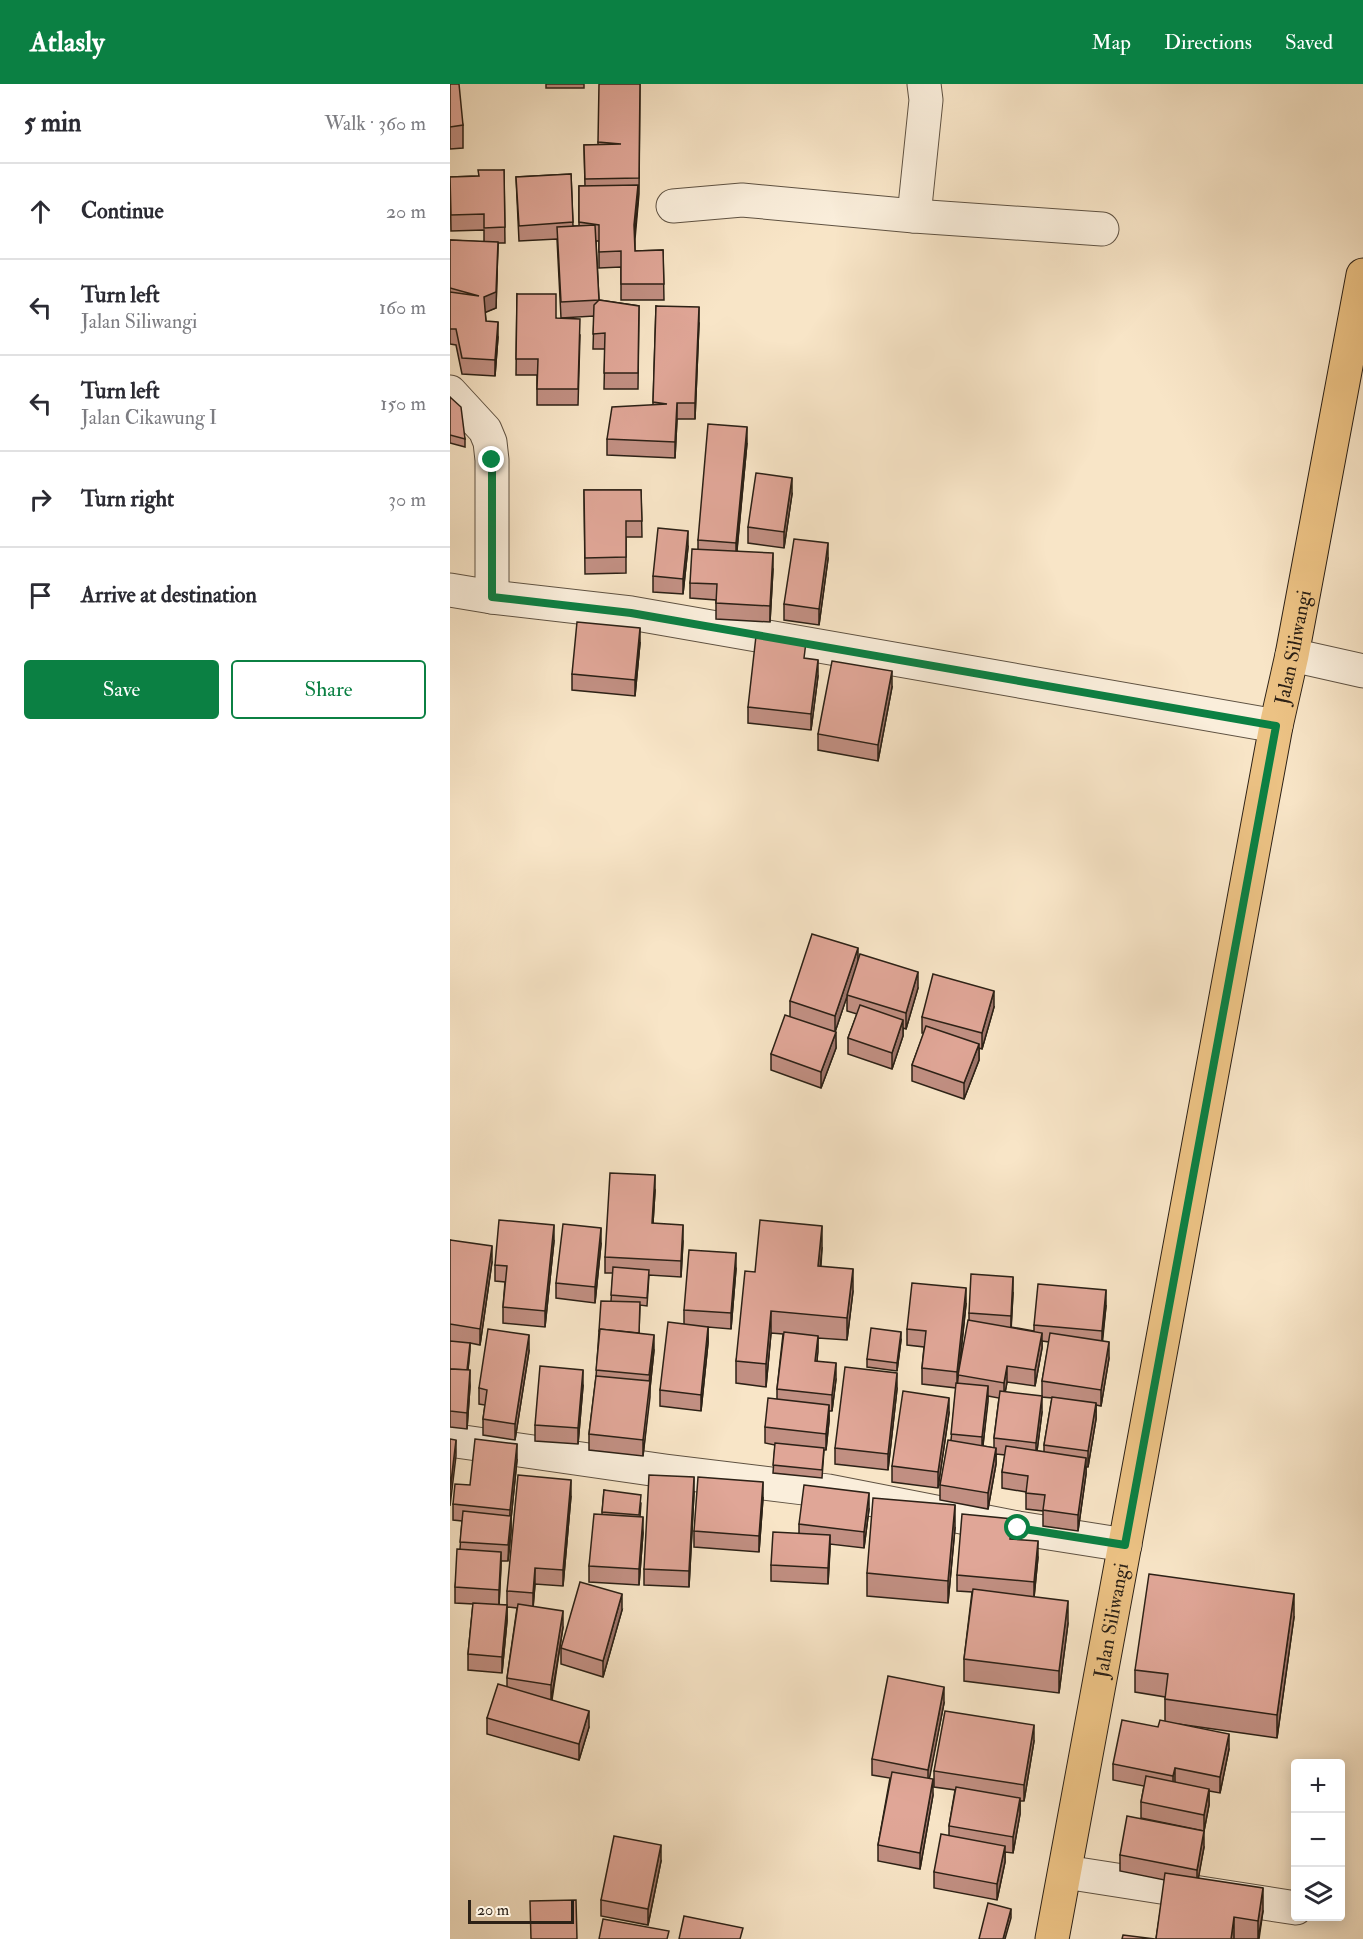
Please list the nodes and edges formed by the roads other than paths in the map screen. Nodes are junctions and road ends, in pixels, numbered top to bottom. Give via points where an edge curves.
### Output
1 (924, 84) edge
2 (673, 206) dead end
3 (914, 216) junction
4 (1102, 229) dead end
5 (1363, 275) edge
6 (450, 392) edge
7 (450, 590) edge
8 (492, 597) junction
9 (1292, 655) junction
10 (1363, 671) edge
11 (1276, 726) junction
12 (450, 1440) edge
13 (1125, 1545) junction
14 (1065, 1872) junction
15 (1291, 1907) edge
16 (1052, 1939) edge

1 - 3 street via 926,100
2 - 3 street via 742,200
3 - 4 street
5 - 9 main road, Jalan Siliwangi
6 - 8 street via 485,430 490,442
7 - 8 street
8 - 11 street via 631,613
9 - 10 street
9 - 11 main road, Jalan Siliwangi
11 - 13 main road, Jalan Siliwangi
12 - 13 street via 828,1491
13 - 14 main road, Jalan Siliwangi
14 - 15 street
14 - 16 main road, Jalan Siliwangi

